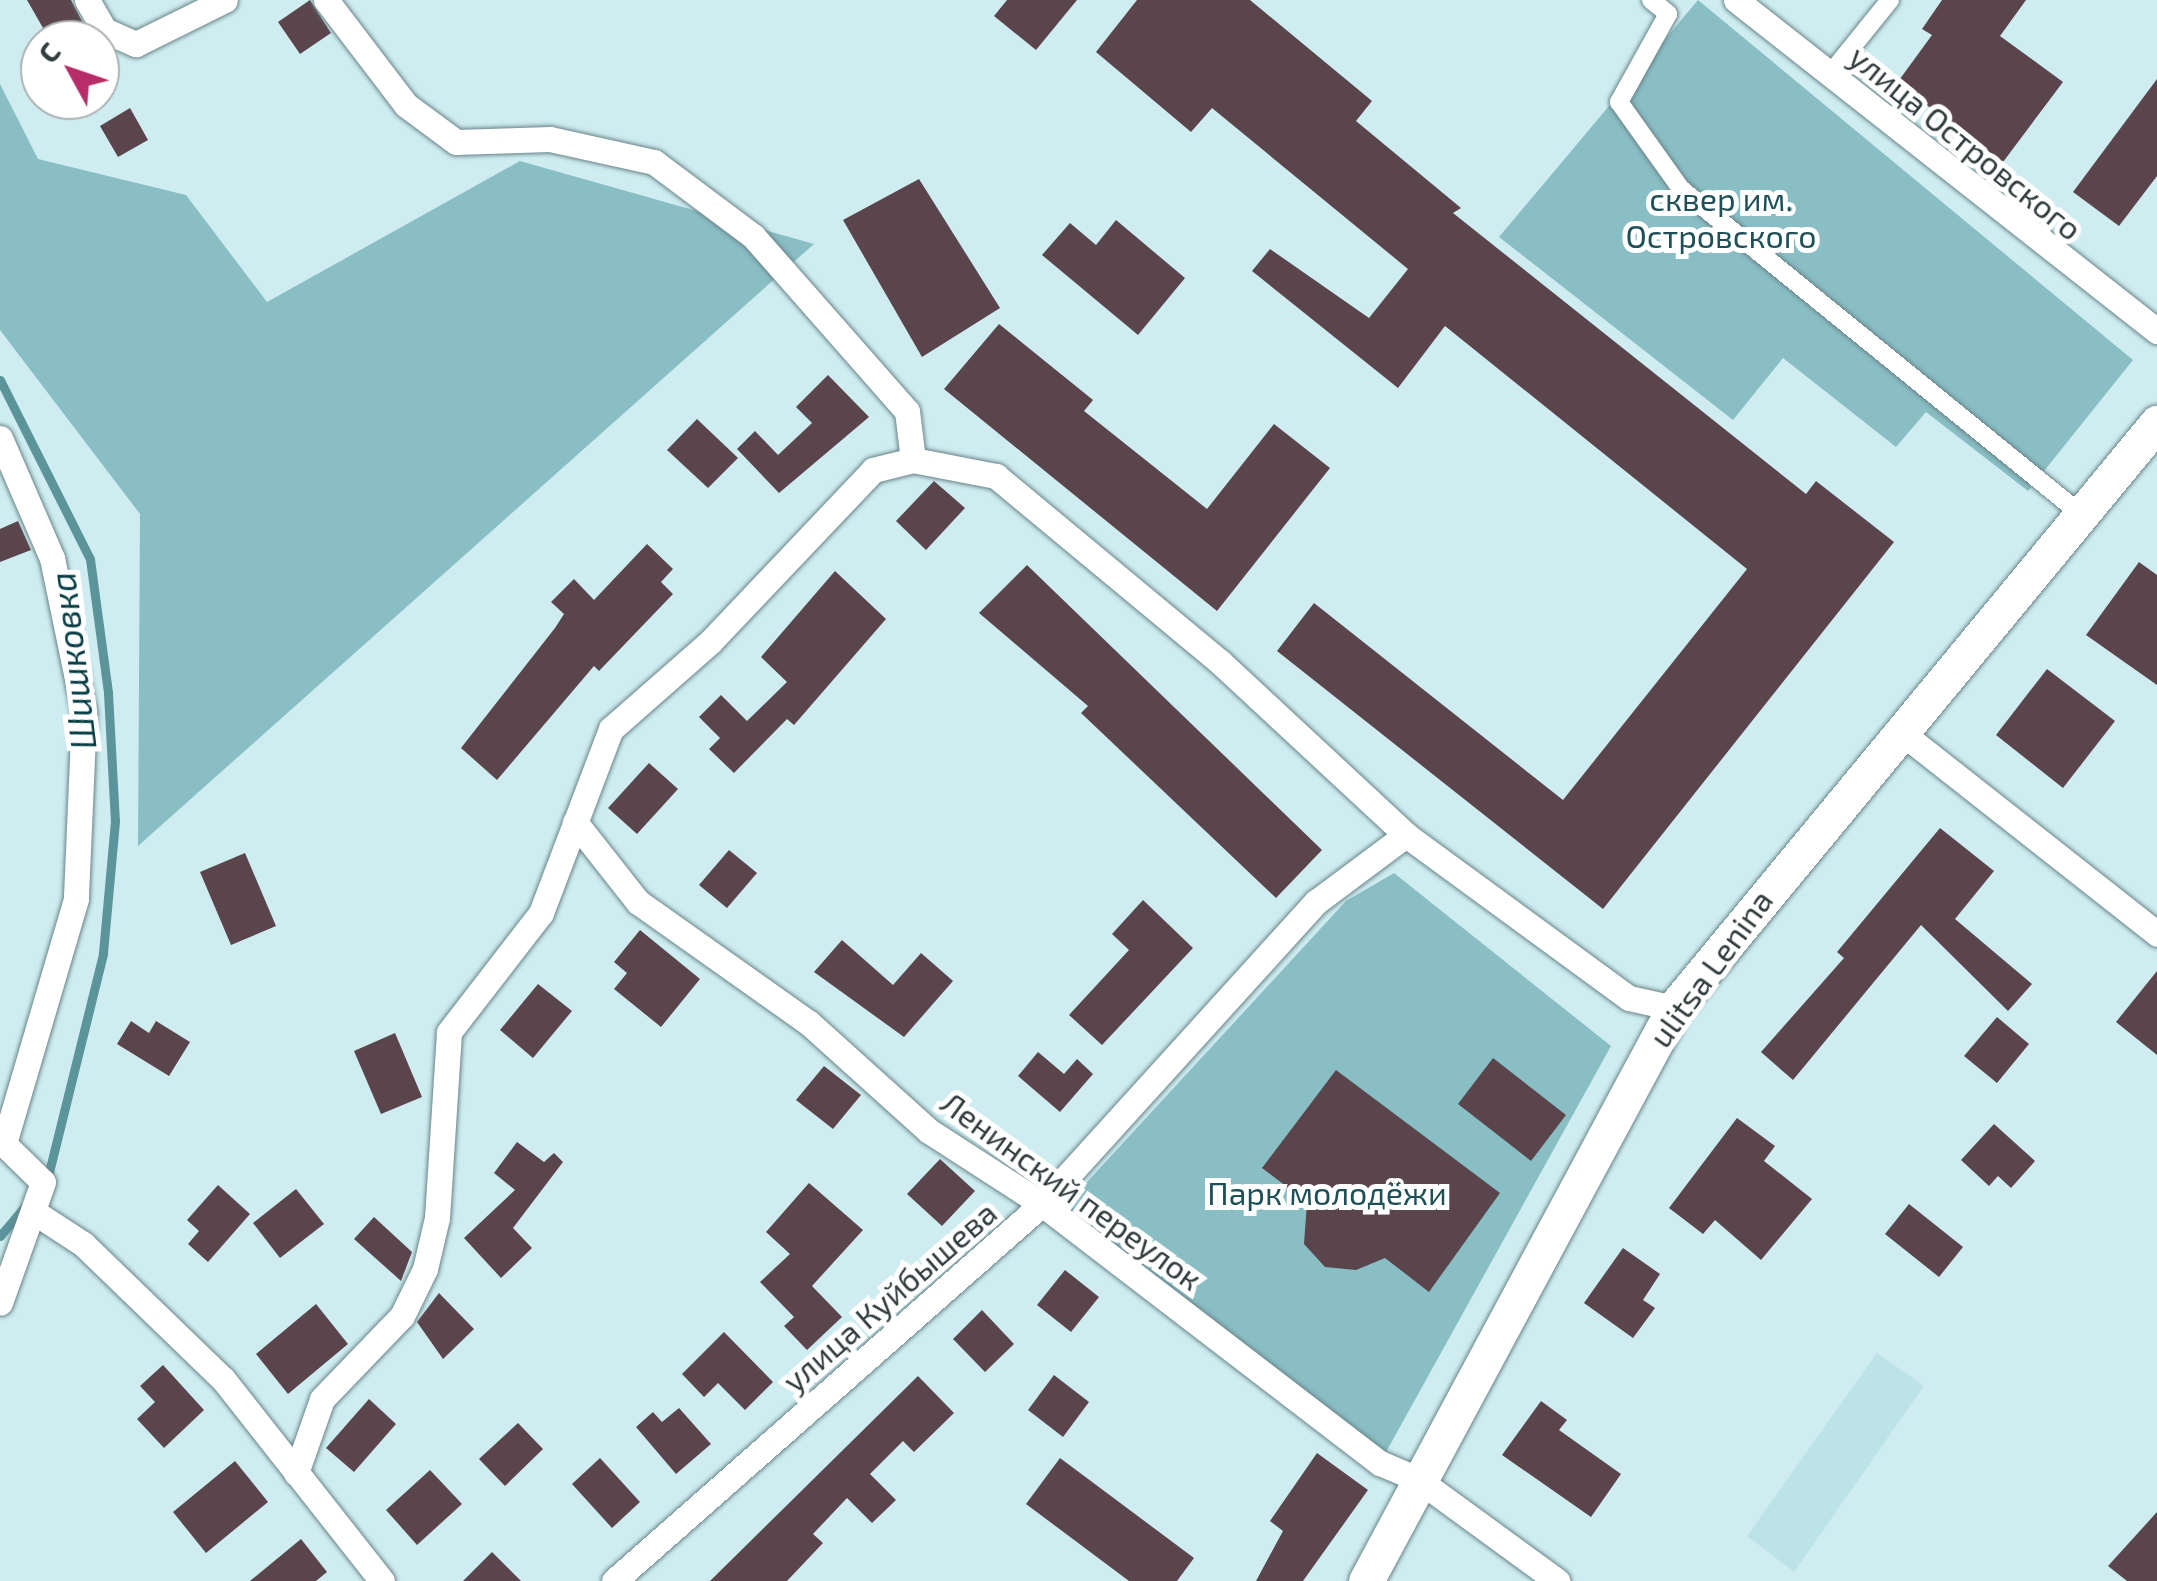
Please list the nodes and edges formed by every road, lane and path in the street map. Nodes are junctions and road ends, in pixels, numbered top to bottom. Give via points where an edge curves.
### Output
1 (86, 0) edge
2 (225, 0) edge
3 (326, 0) edge
4 (1651, 0) edge
5 (1736, 0) edge
6 (1890, 0) edge
7 (1830, 73) junction
8 (2157, 331) edge
9 (2157, 423) edge
10 (0, 438) edge
11 (913, 460) junction
12 (2082, 515) junction
13 (1902, 733) junction
14 (575, 822) junction
15 (1406, 835) junction
16 (2157, 934) edge
17 (1674, 1008) junction
18 (1042, 1204) junction
19 (34, 1211) junction
20 (0, 1303) edge
21 (296, 1474) junction
22 (1416, 1478) junction
23 (382, 1581) edge
24 (614, 1581) edge
25 (1366, 1581) edge
26 (1558, 1581) edge

1 - 2 street via 104,30 136,44
3 - 11 street via 406,105 456,142 550,139 654,162 753,236 907,411
4 - 12 street via 1668,14 1619,102 1680,189
5 - 7 street, улица Островского
6 - 7 street
7 - 8 street, улица Островского
9 - 12 main road, ulitsa Lenina
10 - 19 street via 52,558 84,713 76,900 4,1144 43,1182
11 - 14 street via 873,470 710,642 612,729
11 - 15 street via 996,476 1220,662
12 - 13 main road, ulitsa Lenina
13 - 16 street
13 - 17 main road, ulitsa Lenina
14 - 18 street, Ленинский переулок via 638,902 809,1023 930,1131
14 - 21 street via 541,913 450,1032 438,1218 426,1270 402,1316 322,1398
15 - 17 street via 1629,998
15 - 18 street, улица Куйбышева via 1316,902
17 - 22 main road, ulitsa Lenina
18 - 22 street, Ленинский переулок via 1380,1463
18 - 24 street, улица Куйбышева
19 - 20 street
19 - 21 street via 83,1244 223,1379
21 - 23 street
22 - 25 main road, ulitsa Lenina
22 - 26 street, Ленинский переулок

